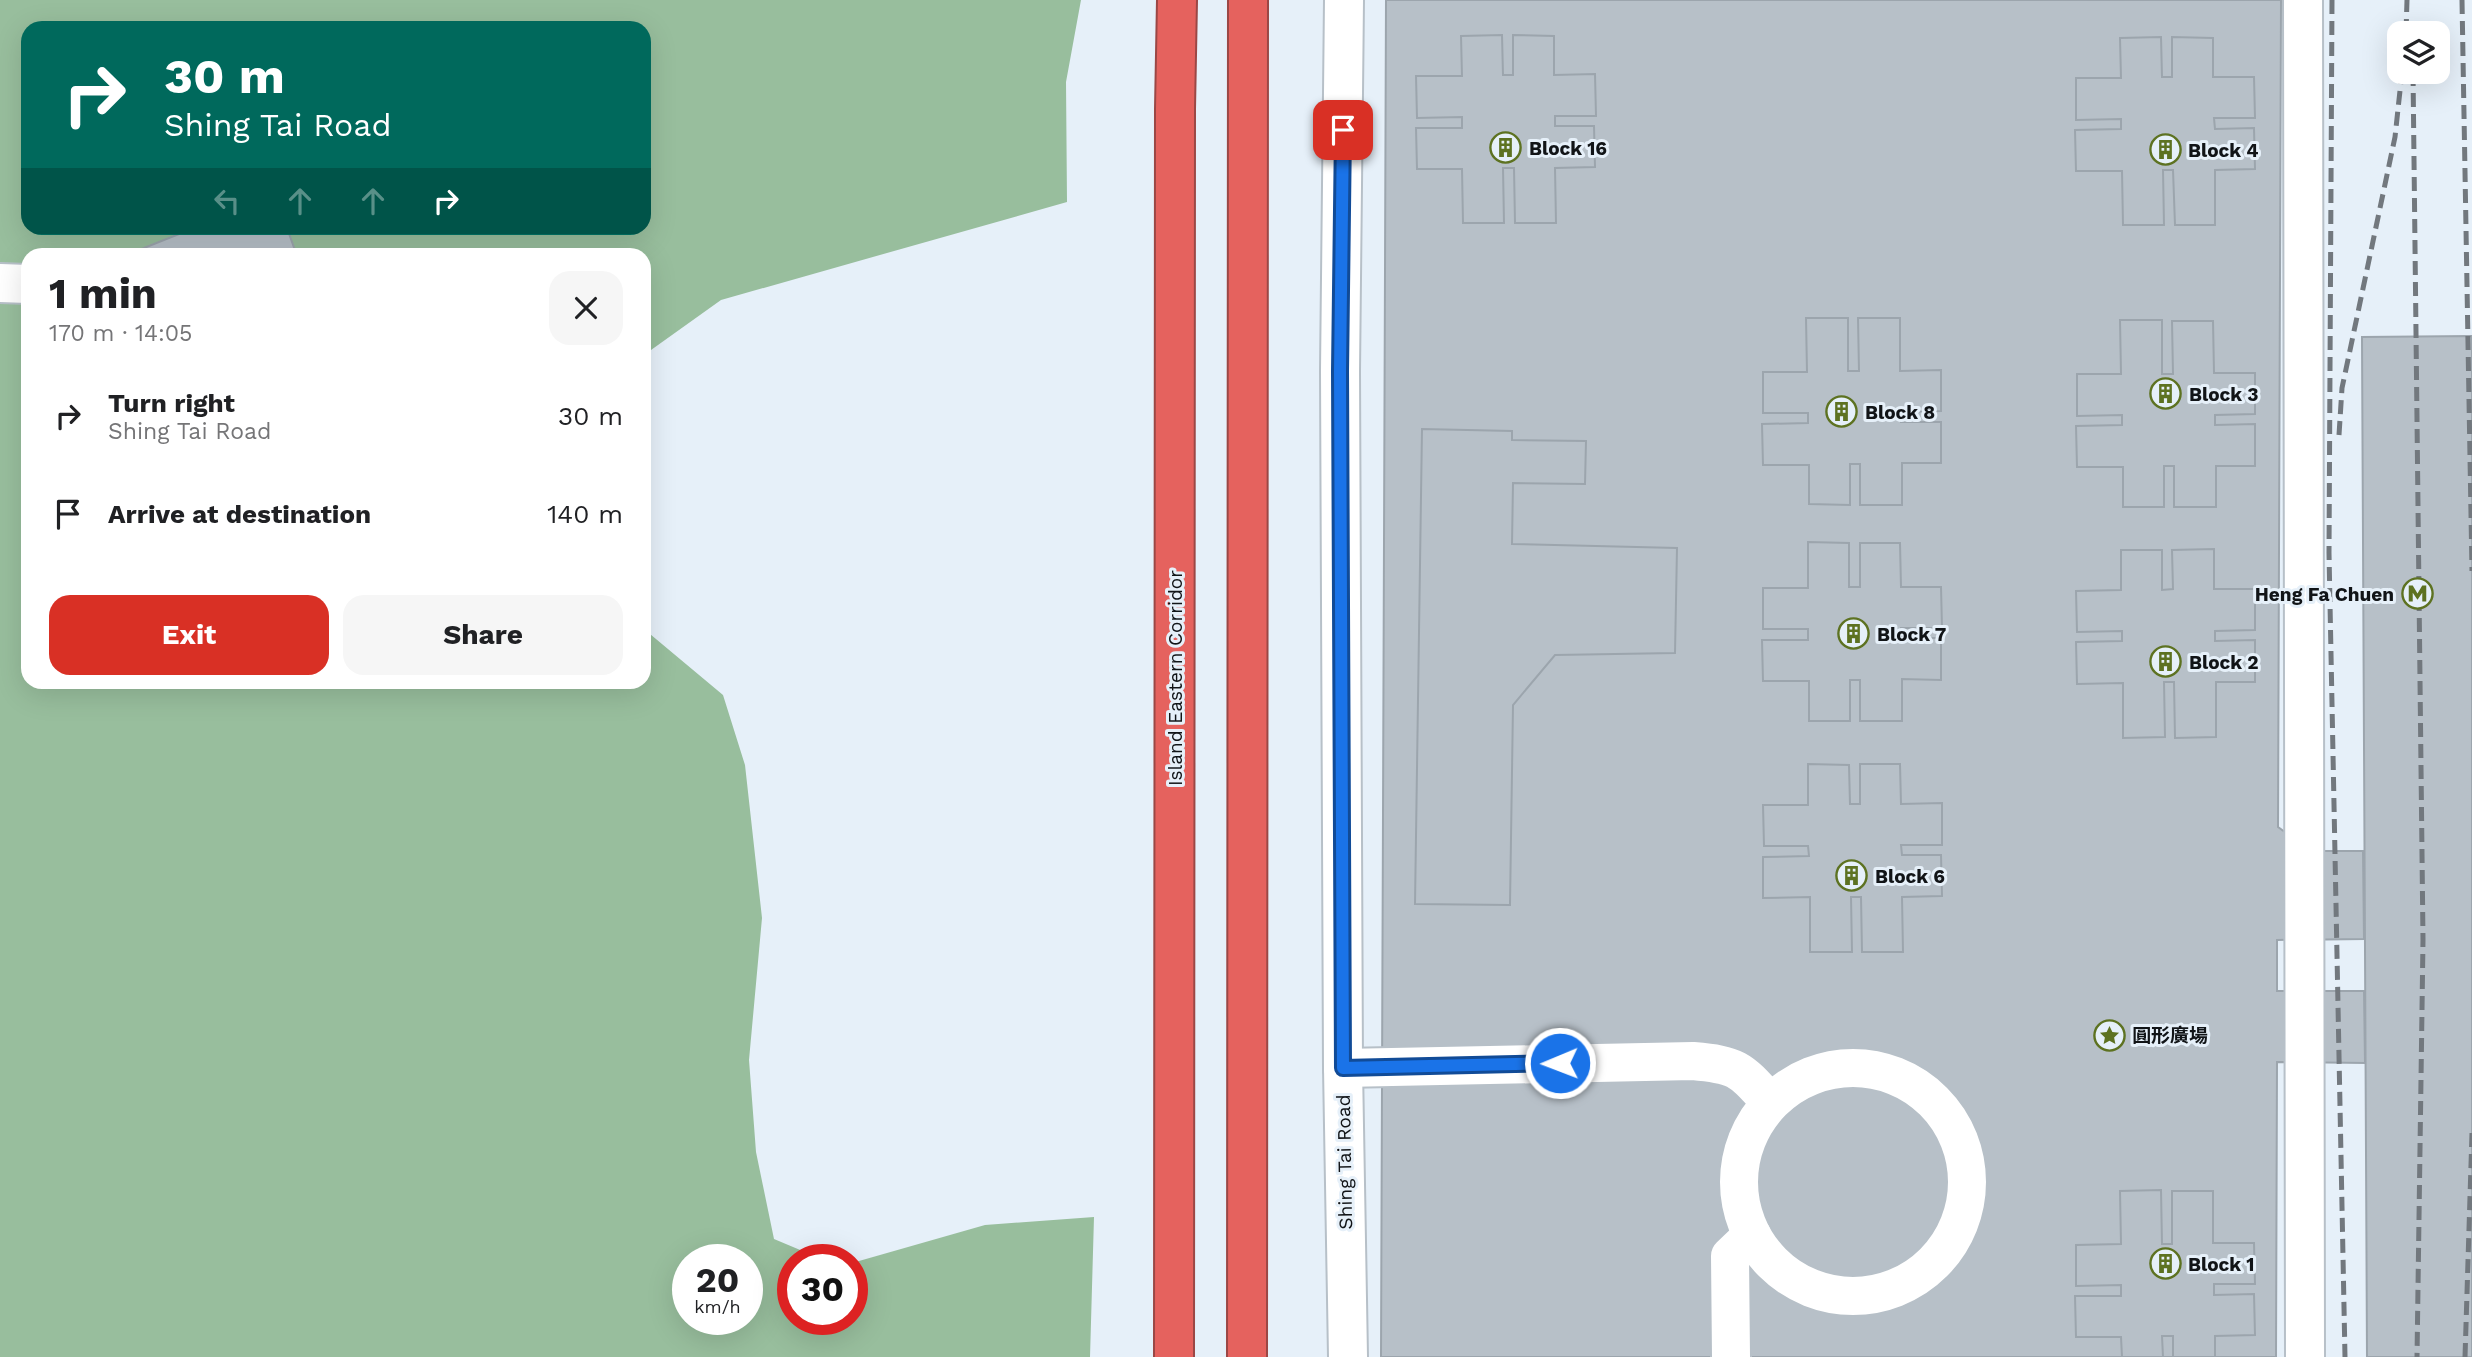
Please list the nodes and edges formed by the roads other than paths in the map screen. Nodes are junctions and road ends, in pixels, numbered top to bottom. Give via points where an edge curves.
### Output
1 (1177, 0) edge
2 (1248, 0) edge
3 (1344, 0) edge
4 (2303, 0) edge
5 (0, 283) edge
6 (21, 284) edge
7 (1343, 1068) junction
8 (1770, 1102) junction
9 (1752, 1235) junction
10 (1174, 1357) edge
11 (1247, 1357) edge
12 (1348, 1357) edge
13 (1731, 1357) edge
14 (2305, 1357) edge

1 - 10 highway, Island Eastern Corridor
2 - 11 highway
3 - 7 street, Shing Tai Road via 1340,371
4 - 14 street
5 - 6 street
7 - 8 street via 1721,1063 1743,1072
7 - 12 street, Shing Tai Road
8 - 9 street via 1752,1126 1741,1154 1738,1184
8 - 9 street via 1799,1080 1832,1069 1868,1068 1903,1079 1933,1100 1954,1128 1966,1162 1966,1198 1956,1232 1936,1262 1907,1283 1873,1295 1837,1295 1803,1284 1773,1264
9 - 13 street via 1730,1256

